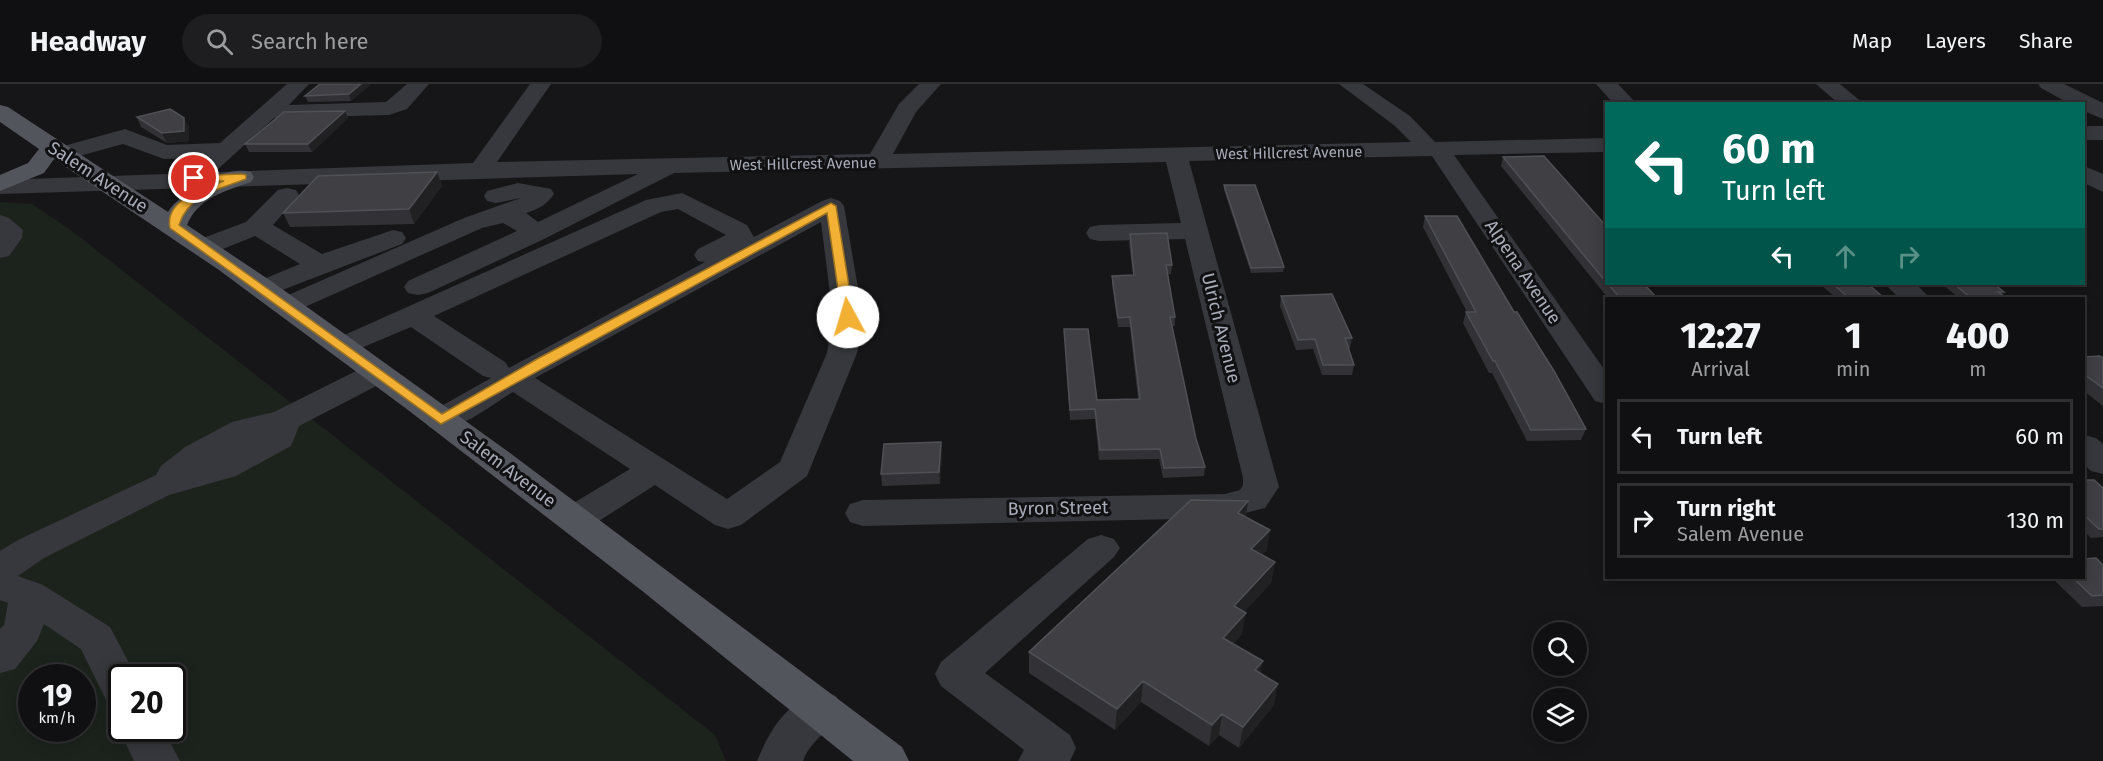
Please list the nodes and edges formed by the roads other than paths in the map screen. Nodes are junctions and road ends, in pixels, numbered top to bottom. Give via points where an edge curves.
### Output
1 (299, 84) edge
2 (419, 84) edge
3 (541, 84) edge
4 (931, 84) edge
5 (1349, 84) edge
6 (1606, 84) edge
7 (1826, 84) edge
8 (2048, 84) edge
9 (1625, 102) edge
10 (1851, 102) edge
11 (2083, 102) edge
12 (2085, 103) edge
13 (0, 112) edge
14 (268, 112) junction
15 (2103, 112) edge
16 (2085, 133) edge
17 (2103, 133) edge
18 (1605, 145) edge
19 (226, 150) junction
20 (1434, 150) junction
21 (56, 151) junction
22 (1176, 155) junction
23 (877, 162) junction
24 (747, 165) junction
25 (673, 166) junction
26 (480, 170) junction
27 (2085, 173) edge
28 (242, 177) junction
29 (194, 178) junction
30 (111, 184) junction
31 (2103, 184) edge
32 (0, 185) edge
33 (542, 194) junction
34 (616, 194) junction
35 (287, 195) dead end
36 (682, 201) junction
37 (498, 215) junction
38 (0, 224) edge
39 (174, 226) junction
40 (255, 228) junction
41 (1196, 231) junction
42 (1099, 233) dead end
43 (531, 235) junction
44 (204, 247) junction
45 (0, 250) edge
46 (321, 265) junction
47 (1900, 285) edge
48 (1915, 297) edge
49 (275, 298) junction
50 (413, 315) junction
51 (332, 339) junction
52 (377, 373) junction
53 (503, 374) junction
54 (1605, 393) edge
55 (432, 413) junction
56 (2085, 447) edge
57 (2103, 463) edge
58 (655, 469) junction
59 (1252, 499) joint
60 (862, 513) dead end
61 (575, 519) junction
62 (1101, 548) dead end
63 (0, 568) edge
64 (14, 589) edge
65 (0, 657) edge
66 (109, 664) edge
67 (820, 709) junction
68 (148, 742) edge
69 (1055, 757) edge
70 (157, 761) edge
71 (780, 761) edge
72 (886, 761) edge

1 - 14 street
2 - 14 street via 407,98 389,108
3 - 26 street
4 - 23 street via 907,109
5 - 20 street, Alpena Avenue via 1401,118
6 - 9 street
7 - 10 street
8 - 11 street
12 - 15 street
13 - 21 main road, Salem Avenue
14 - 19 street
16 - 17 street
18 - 20 street, West Hillcrest Avenue
19 - 21 street via 164,152 125,135
19 - 29 street
20 - 22 street, West Hillcrest Avenue
20 - 54 street, Alpena Avenue
21 - 30 main road, Salem Avenue
21 - 32 main road via 30,172
22 - 23 street, West Hillcrest Avenue
22 - 41 street, Ulrich Avenue
23 - 24 street, West Hillcrest Avenue
24 - 25 street, West Hillcrest Avenue
24 - 36 street
25 - 26 street, West Hillcrest Avenue
25 - 34 street
26 - 28 street, West Hillcrest Avenue
27 - 31 street
28 - 29 street, West Hillcrest Avenue
28 - 39 main road via 197,194 185,203
29 - 30 street, West Hillcrest Avenue
30 - 32 street, West Hillcrest Avenue
30 - 39 main road, Salem Avenue
33 - 34 street
33 - 37 street
33 - 46 street via 518,190 500,195
34 - 43 street
35 - 40 street
36 - 50 street via 655,205
36 - 53 street via 738,231 741,238
37 - 43 street via 519,218 530,228
37 - 49 street
38 - 45 street via 10,230
39 - 44 main road, Salem Avenue
40 - 44 street
40 - 46 street
41 - 42 street
41 - 59 street, Ulrich Avenue via 1260,478 1261,487
43 - 51 street
44 - 49 main road, Salem Avenue
46 - 49 street
47 - 48 street
49 - 51 main road, Salem Avenue
50 - 51 street
50 - 53 street
51 - 52 main road, Salem Avenue
52 - 55 main road, Salem Avenue
52 - 63 street via 284,420 279,438 224,468 157,487
53 - 55 street
53 - 58 street
53 - 58 street via 831,206 848,317 842,353 795,468 728,516
55 - 61 main road, Salem Avenue
56 - 57 street
58 - 61 street
59 - 60 street, Byron Street via 1225,506
61 - 67 main road, Salem Avenue
62 - 69 street via 956,674
64 - 65 street via 23,630
64 - 66 street via 96,639
67 - 71 street via 790,736
67 - 72 main road, Salem Avenue
68 - 70 street

